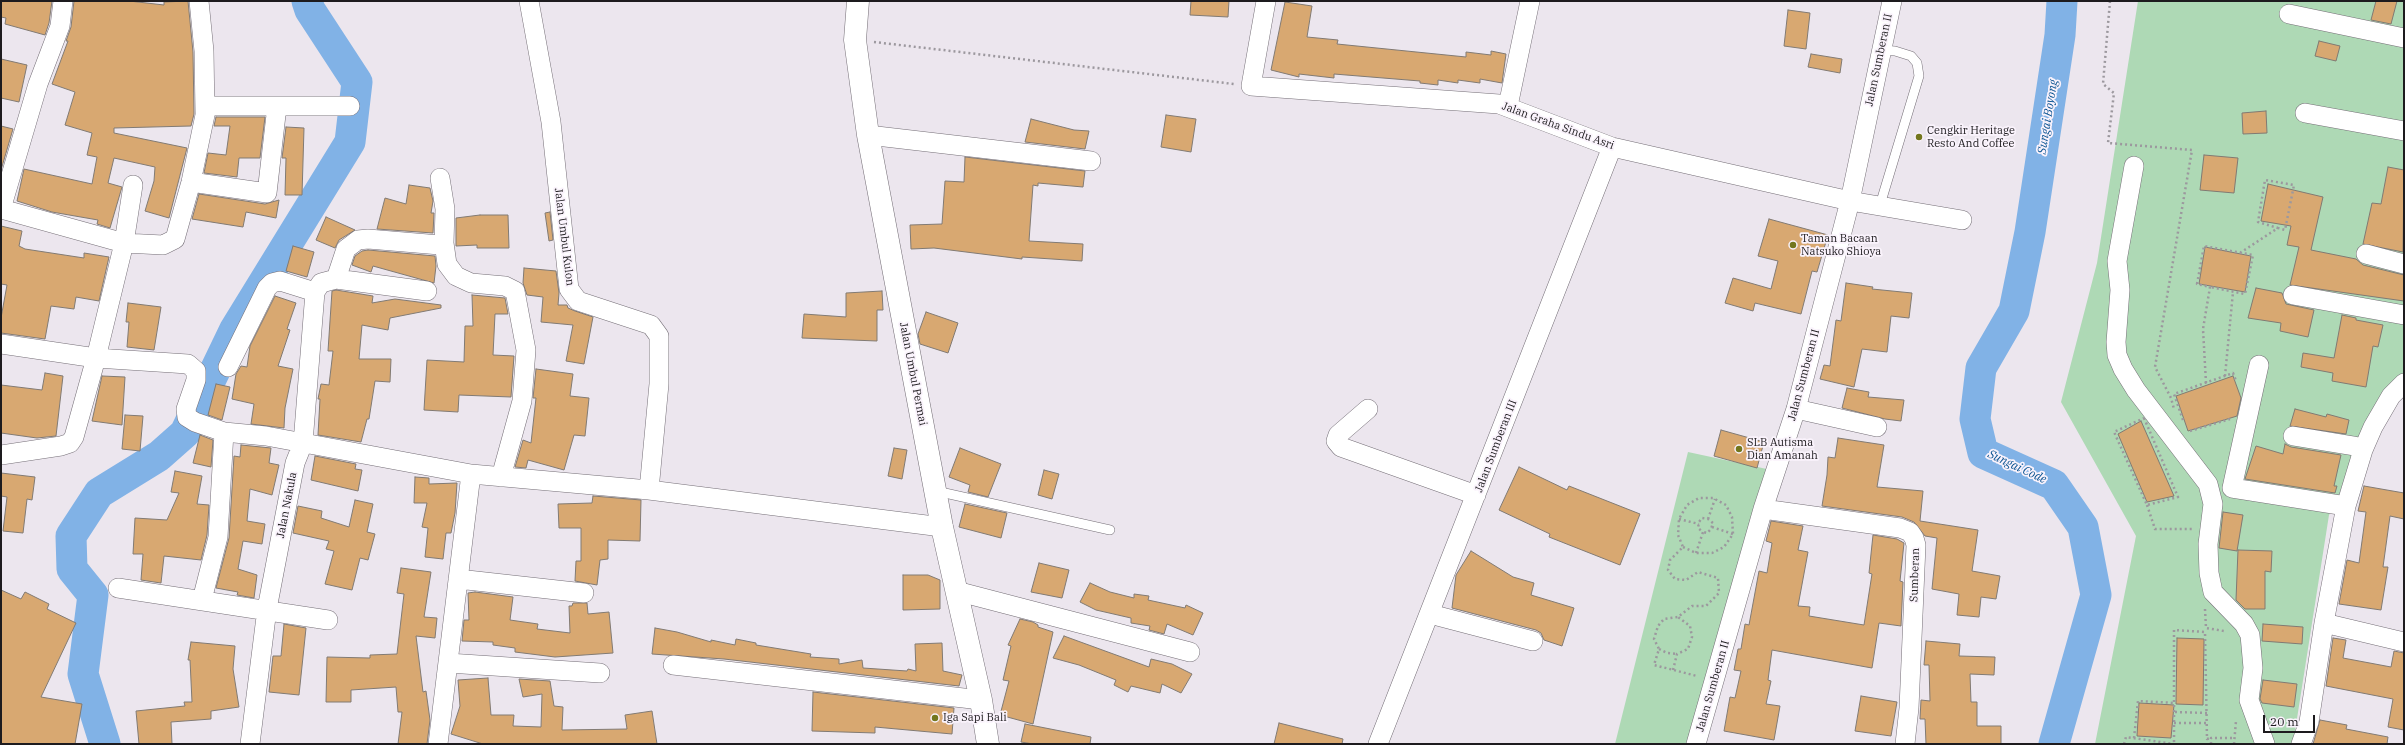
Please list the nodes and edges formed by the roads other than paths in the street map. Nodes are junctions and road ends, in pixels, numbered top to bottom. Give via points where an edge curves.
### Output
1 (63, 1) edge
2 (199, 1) edge
3 (529, 1) edge
4 (858, 1) edge
5 (1266, 1) edge
6 (1530, 1) edge
7 (1892, 1) edge
8 (2289, 14) dead end
9 (2404, 38) edge
10 (1881, 50) junction
11 (205, 106) junction
12 (277, 106) junction
13 (350, 106) dead end
14 (1508, 106) junction
15 (2304, 113) dead end
16 (2404, 131) edge
17 (868, 135) junction
18 (1612, 147) junction
19 (1091, 161) dead end
20 (2134, 166) dead end
21 (440, 178) dead end
22 (191, 182) junction
23 (133, 185) dead end
24 (1850, 201) junction
25 (1880, 205) junction
26 (1, 209) edge
27 (1962, 220) dead end
28 (444, 243) junction
29 (124, 244) junction
30 (2366, 254) dead end
31 (2404, 264) edge
32 (336, 279) junction
33 (427, 291) dead end
34 (315, 292) junction
35 (2293, 295) dead end
36 (2404, 315) edge
37 (1, 344) edge
38 (96, 358) junction
39 (2259, 365) dead end
40 (228, 367) dead end
41 (2404, 383) edge
42 (1368, 409) dead end
43 (1796, 409) junction
44 (1877, 427) dead end
45 (224, 432) junction
46 (2293, 436) dead end
47 (303, 443) junction
48 (2363, 450) junction
49 (1, 455) edge
50 (471, 474) junction
51 (501, 477) junction
52 (649, 490) junction
53 (935, 490) junction
54 (1476, 495) junction
55 (2346, 506) junction
56 (1763, 509) junction
57 (942, 527) junction
58 (1110, 530) dead end
59 (458, 579) junction
60 (118, 588) dead end
61 (956, 591) junction
62 (584, 593) dead end
63 (202, 600) junction
64 (267, 610) junction
65 (1430, 614) junction
66 (328, 620) dead end
67 (2324, 623) junction
68 (1533, 641) dead end
69 (2404, 642) edge
70 (1190, 652) dead end
71 (448, 663) junction
72 (672, 665) dead end
73 (600, 673) dead end
74 (981, 700) junction
75 (250, 744) edge
76 (438, 744) edge
77 (988, 744) edge
78 (1378, 744) edge
79 (1696, 744) edge
80 (1905, 744) edge
81 (2265, 744) edge
82 (2301, 744) edge

1 - 26 street via 60,26 38,84
2 - 11 street via 204,51
3 - 52 street, Jalan Umbul Kulon via 551,122 570,289 578,301 651,325 659,336 659,384
4 - 17 main road, Jalan Umbul Permai via 855,40
5 - 14 street, Jalan Graha Sindu Asri via 1251,86 1489,102
6 - 14 street
7 - 10 street, Jalan Sumberan II
8 - 9 street
10 - 24 street, Jalan Sumberan II
10 - 25 lane via 1911,56 1917,63 1919,76
11 - 12 street
11 - 22 street
12 - 13 street
12 - 22 street via 267,193
14 - 18 street, Jalan Graha Sindu Asri
15 - 16 street
17 - 19 street
17 - 53 main road, Jalan Umbul Permai
18 - 24 street, Jalan Graha Sindu Asri
18 - 54 street, Jalan Sumberan III
20 - 81 street via 2117,262 2120,290 2117,355 2136,390 2208,484 2213,504 2208,544 2209,573 2213,592 2244,624 2250,635 2253,668 2249,700
21 - 28 street via 445,209
22 - 29 street via 175,239 163,245
23 - 29 street
24 - 25 street, Jalan Graha Sindu Asri
24 - 43 street, Jalan Sumberan II
25 - 27 street, Jalan Graha Sindu Asri
26 - 29 street
28 - 32 street via 440,246 358,240 346,249
28 - 51 street via 447,264 456,276 471,283 505,286 515,291 526,350 522,401
29 - 38 street
30 - 31 street
32 - 33 street
32 - 34 street via 321,283
34 - 40 street via 280,281 272,283 267,288
34 - 47 street, Jalan Nakula
35 - 36 street
37 - 38 street
38 - 45 street via 188,364 196,372 196,380 186,409 191,419
38 - 49 street via 76,434 70,443
39 - 55 street via 2232,488
41 - 48 street via 2391,396
42 - 54 street via 1338,435 1336,441 1341,447
43 - 44 street
43 - 56 street, Jalan Sumberan II
45 - 47 street
45 - 63 street via 218,537
46 - 48 street via 2354,446
47 - 50 street
47 - 64 street, Jalan Nakula via 295,463
48 - 55 street
50 - 51 street
50 - 59 street
51 - 52 street
52 - 57 street
53 - 57 main road, Jalan Umbul Permai
53 - 58 lane
54 - 65 street, Jalan Sumberan III
55 - 67 street
56 - 79 street, Jalan Sumberan II
56 - 80 street, Sumberan via 1900,528 1910,532 1914,538 1916,545 1910,693
57 - 61 main road, Jalan Umbul Permai
59 - 62 street
59 - 71 street
60 - 63 street
61 - 70 street
61 - 74 main road, Jalan Umbul Permai
63 - 64 street
64 - 66 street
64 - 75 street, Jalan Nakula
65 - 68 street
65 - 78 street, Jalan Sumberan III
67 - 69 street
67 - 82 street via 2309,722
71 - 73 street
71 - 76 street
72 - 74 street
74 - 77 main road, Jalan Umbul Permai

